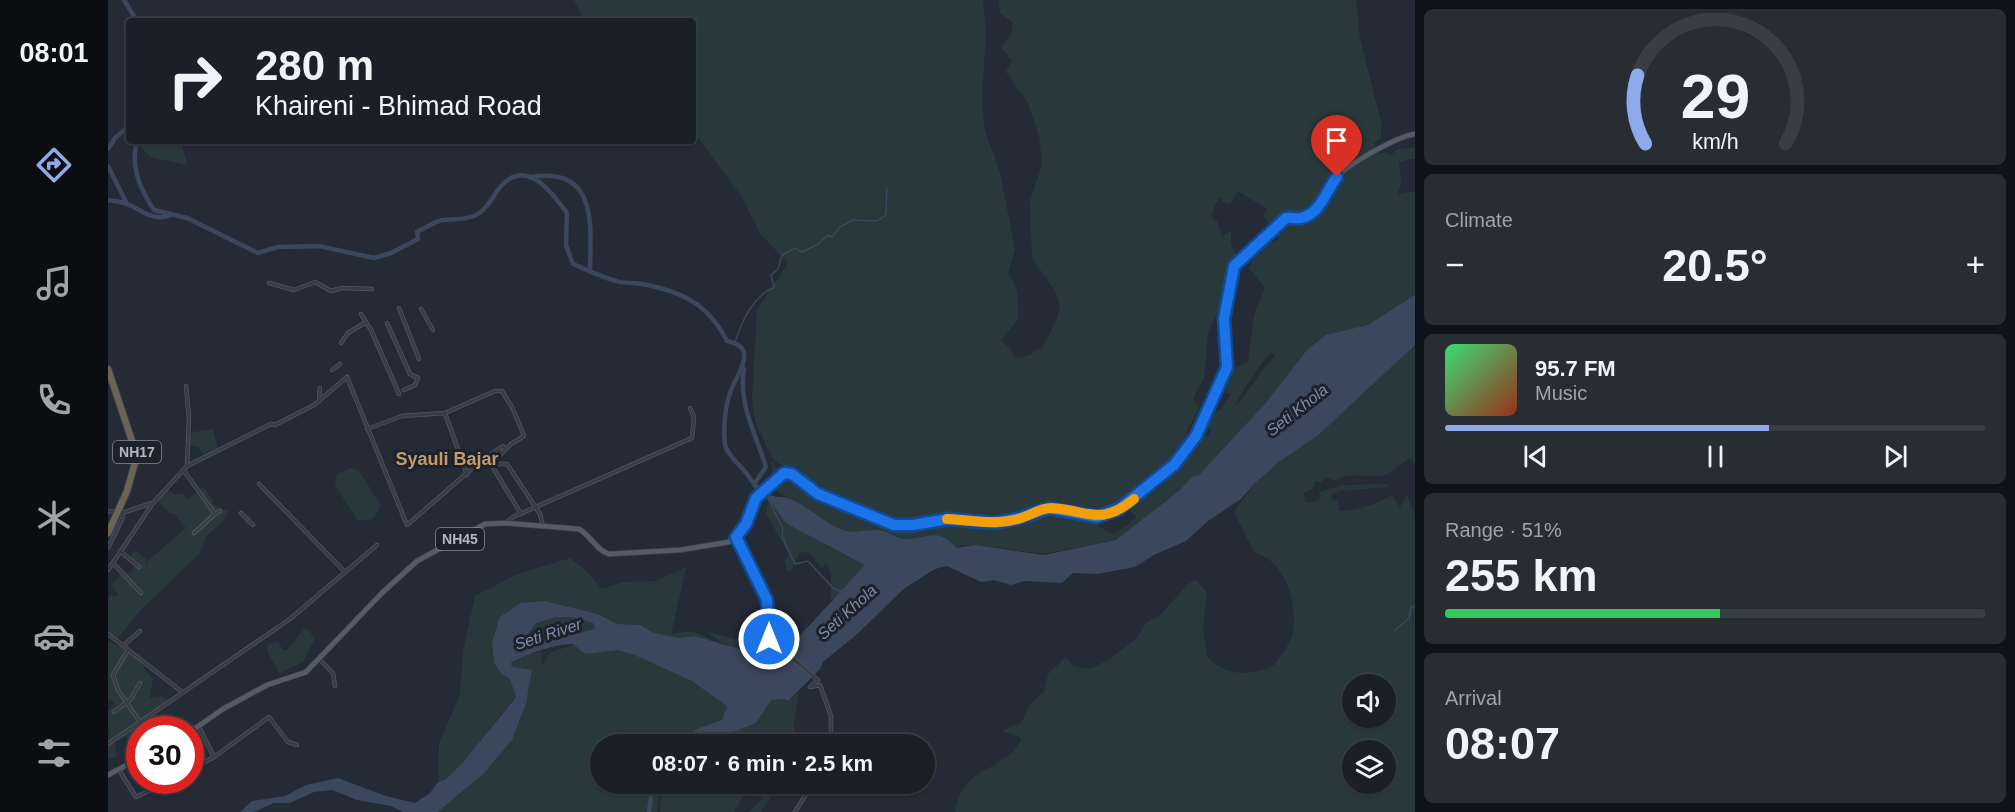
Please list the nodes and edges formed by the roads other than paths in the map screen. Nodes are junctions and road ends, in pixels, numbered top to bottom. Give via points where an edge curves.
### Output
1 (1415, 134) edge
2 (269, 283) dead end
3 (372, 289) dead end
4 (399, 308) dead end
5 (422, 309) dead end
6 (361, 314) dead end
7 (366, 322) junction
8 (387, 323) dead end
9 (433, 330) dead end
10 (341, 343) dead end
11 (419, 359) dead end
12 (340, 364) dead end
13 (108, 369) edge
14 (332, 370) dead end
15 (186, 386) dead end
16 (320, 388) dead end
17 (404, 390) dead end
18 (399, 394) dead end
19 (319, 400) junction
20 (690, 408) dead end
21 (445, 412) junction
22 (368, 429) junction
23 (505, 450) junction
24 (491, 464) junction
25 (187, 466) junction
26 (183, 471) junction
27 (467, 475) junction
28 (260, 484) dead end
29 (153, 502) junction
30 (536, 508) junction
31 (108, 511) edge
32 (220, 511) dead end
33 (121, 512) junction
34 (241, 513) dead end
35 (215, 514) junction
36 (521, 514) junction
37 (506, 523) junction
38 (253, 525) dead end
39 (543, 526) junction
40 (108, 533) edge
41 (194, 533) dead end
42 (736, 537) junction
43 (377, 545) dead end
44 (108, 548) edge
45 (120, 552) junction
46 (113, 563) junction
47 (139, 567) dead end
48 (108, 570) edge
49 (345, 572) junction
50 (141, 593) dead end
51 (141, 631) dead end
52 (108, 634) edge
53 (123, 646) junction
54 (128, 650) junction
55 (319, 659) junction
56 (140, 683) dead end
57 (335, 686) dead end
58 (182, 693) junction
59 (127, 703) junction
60 (114, 712) dead end
61 (136, 716) edge
62 (149, 716) edge
63 (204, 723) edge
64 (126, 732) edge
65 (831, 734) edge
66 (204, 737) edge
67 (108, 744) edge
68 (297, 745) dead end
69 (214, 757) junction
70 (204, 762) edge
71 (126, 764) edge
72 (118, 768) junction
73 (108, 775) edge
74 (126, 781) edge
75 (806, 794) edge
76 (795, 812) edge

1 - 42 main road via 1399,138 1347,168 1311,212 1300,218 1286,218 1236,264 1224,319 1227,367 1196,436 1174,465 1119,509 1097,517 1049,508 995,523 948,519 894,525 818,494 792,474 783,474 756,498
2 - 3 street via 294,290 315,282 331,291
4 - 11 street
5 - 9 street
6 - 7 street
7 - 10 street via 348,333
7 - 18 street
8 - 17 street via 410,374 418,378 415,385
12 - 14 street
13 - 33 highway, NH17 via 137,453
15 - 25 street
16 - 19 street
19 - 22 street via 346,377
19 - 25 street via 302,412
20 - 30 street via 694,417 692,438
21 - 22 street via 402,416
21 - 23 street via 502,391 524,436
21 - 27 street
22 - 27 street via 407,525
23 - 24 street
23 - 27 street via 503,446
24 - 30 street via 507,464
24 - 36 street
25 - 26 street
26 - 29 street
26 - 35 street
28 - 49 street
29 - 33 street
29 - 45 street
30 - 36 street
30 - 39 street
31 - 33 street
32 - 35 street
33 - 40 highway, NH17
33 - 44 street via 123,517
34 - 38 street
35 - 41 street
36 - 37 street
37 - 39 main road, NH45
37 - 55 main road, NH45 via 485,524 417,561
39 - 42 main road, NH45 via 579,529 609,554 692,549
42 - 65 street via 767,600 768,637 818,681 810,687 818,684 822,688 831,716
43 - 49 street
45 - 46 street
45 - 47 street
46 - 48 street
46 - 50 street
49 - 58 street via 290,619
51 - 53 street
52 - 53 street
53 - 54 street
54 - 58 street
54 - 59 street via 113,675
55 - 57 street via 333,673
55 - 63 main road, NH45 via 302,674 267,685
56 - 59 street
58 - 62 street
59 - 60 street
59 - 61 street
64 - 67 street
66 - 69 street
68 - 69 street via 288,742 269,717
69 - 70 street
71 - 72 main road
72 - 73 main road
72 - 74 street
75 - 76 street

